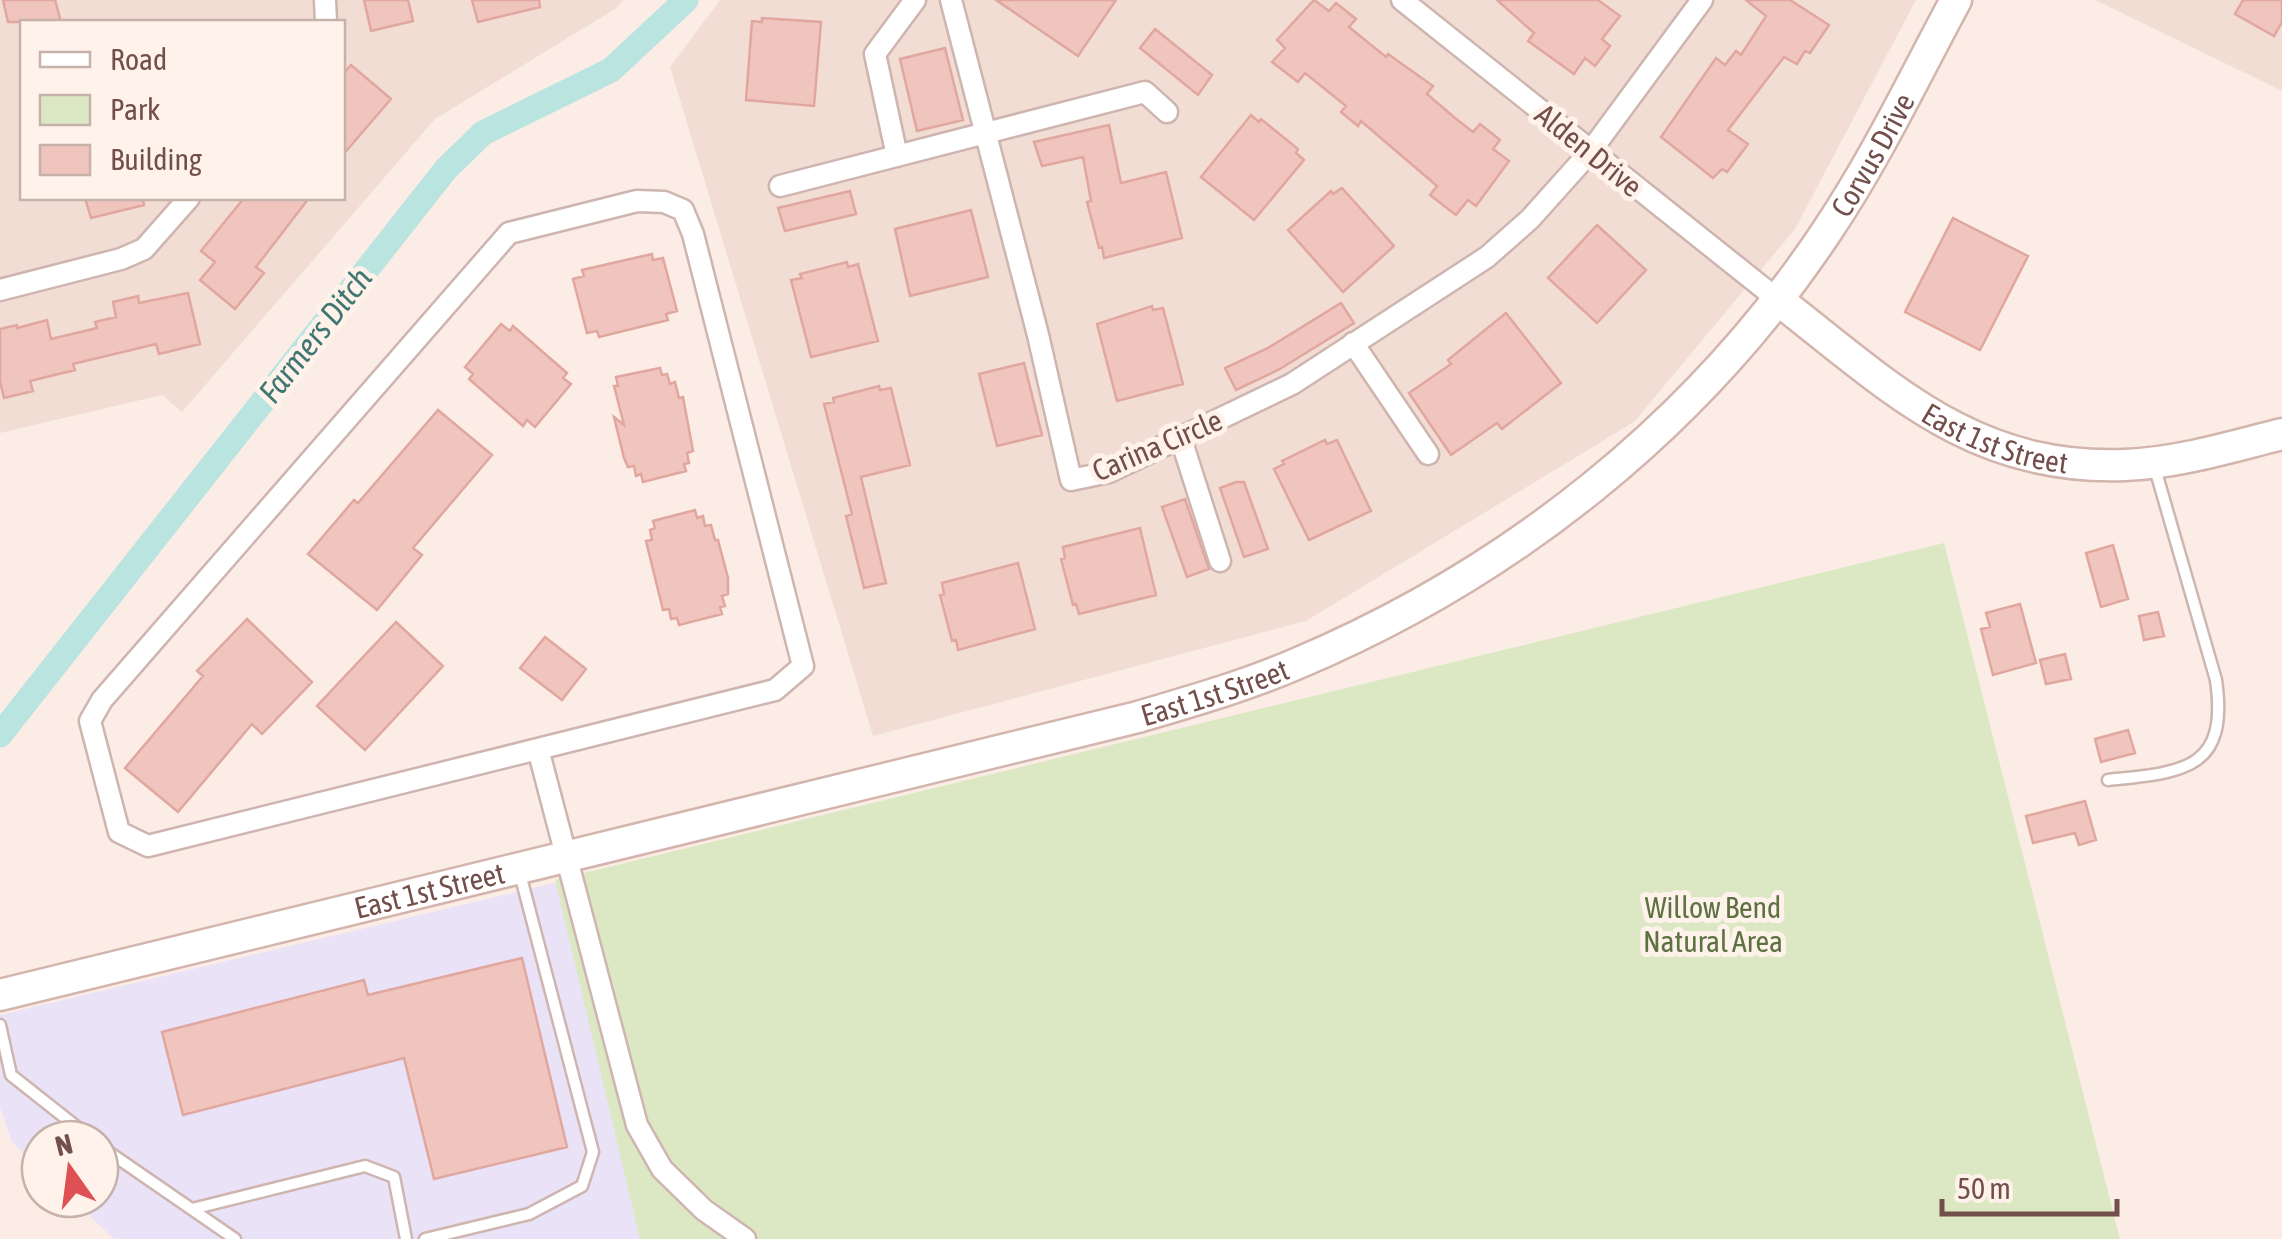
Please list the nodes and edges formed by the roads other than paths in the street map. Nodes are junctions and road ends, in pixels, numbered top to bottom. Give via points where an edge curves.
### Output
1 (915, 0) edge
2 (951, 0) edge
3 (1402, 0) edge
4 (1702, 0) edge
5 (1956, 0) edge
6 (1167, 112) dead end
7 (986, 134) junction
8 (1590, 152) junction
9 (898, 156) junction
10 (780, 186) dead end
11 (187, 200) edge
12 (0, 290) edge
13 (1777, 299) junction
14 (1353, 343) junction
15 (2282, 434) edge
16 (1181, 439) junction
17 (1428, 454) dead end
18 (2153, 462) junction
19 (1220, 562) dead end
20 (538, 749) junction
21 (2108, 780) dead end
22 (565, 857) junction
23 (519, 868) junction
24 (0, 995) edge
25 (0, 1025) edge
26 (67, 1119) edge
27 (120, 1160) edge
28 (192, 1210) junction
29 (235, 1239) edge
30 (406, 1239) edge
31 (425, 1239) edge
32 (745, 1239) edge

1 - 9 street via 876,54
2 - 7 street, Carina Circle
3 - 8 street, Alden Drive
4 - 8 street, Carina Circle
5 - 13 street, Corvus Drive via 1870,160
6 - 7 street via 1145,92
7 - 9 street
7 - 16 street, Carina Circle via 1071,480 1110,472
8 - 13 street, Alden Drive
8 - 14 street, Carina Circle via 1487,256
9 - 10 street
11 - 12 street via 144,250
13 - 18 street, East 1st Street via 1900,395 1972,438 2074,464
13 - 22 street, East 1st Street via 1697,392 1576,502 1482,567 1368,632 1217,694 1138,717
14 - 16 street, Carina Circle via 1292,384
14 - 17 street
15 - 18 street, East 1st Street
16 - 19 street
18 - 21 lane via 2216,680 2218,733 2188,766
20 - 20 street via 775,690 804,666 693,234 683,210 664,202 638,202 509,234 90,721 119,832 148,846
20 - 22 street
22 - 23 street, East 1st Street
22 - 32 street via 637,1126 662,1169
23 - 24 street, East 1st Street
23 - 31 lane via 593,1152 582,1186 529,1214
25 - 26 lane via 11,1075
27 - 28 lane
28 - 29 lane
28 - 30 lane via 365,1166 394,1177

